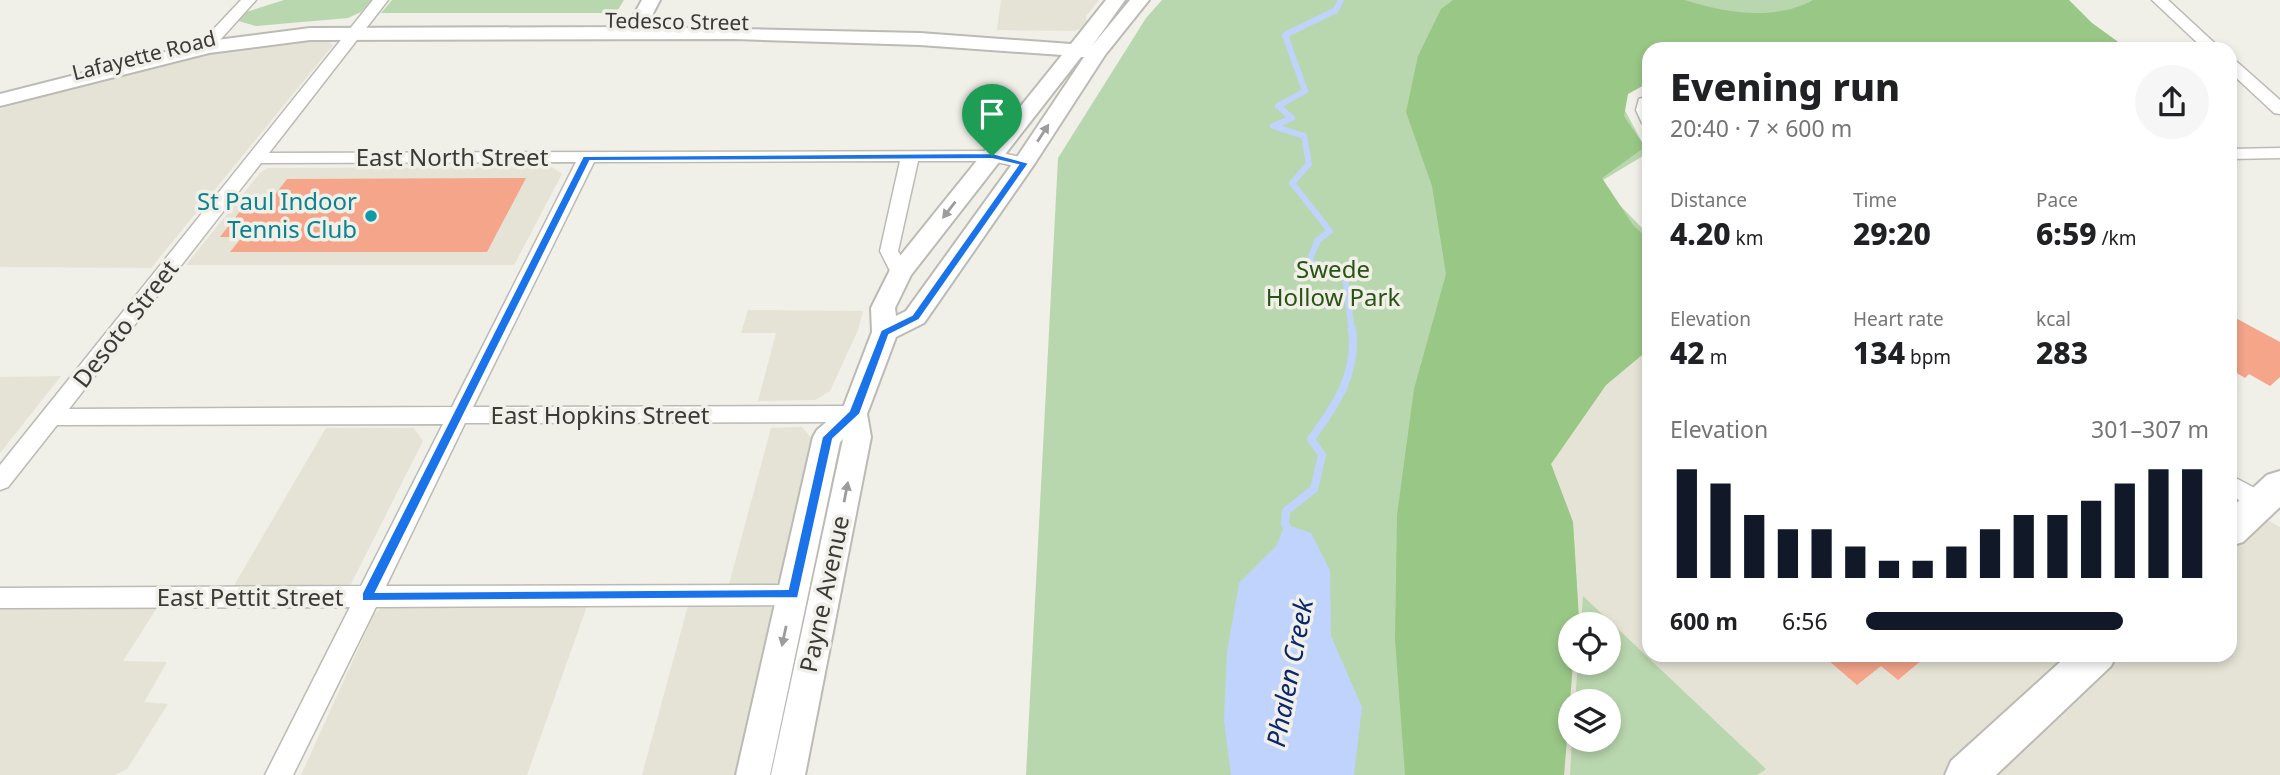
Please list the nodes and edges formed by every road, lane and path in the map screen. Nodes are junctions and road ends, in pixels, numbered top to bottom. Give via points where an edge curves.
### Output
1 (249, 0) edge
2 (381, 0) edge
3 (651, 0) edge
4 (1116, 0) edge
5 (1140, 0) edge
6 (2159, 0) edge
7 (637, 26) junction
8 (359, 27) junction
9 (246, 36) joint
10 (211, 42) junction
11 (2205, 42) edge
12 (1090, 45) junction
13 (2237, 70) edge
14 (0, 100) edge
15 (2280, 109) edge
16 (2273, 153) edge
17 (2237, 154) edge
18 (992, 156) junction
19 (910, 157) junction
20 (257, 158) junction
21 (587, 158) junction
22 (1024, 163) junction
23 (2280, 168) edge
24 (900, 272) junction
25 (885, 332) junction
26 (854, 414) junction
27 (457, 416) junction
28 (52, 417) junction
29 (0, 481) edge
30 (2237, 487) edge
31 (2274, 500) edge
32 (2237, 526) edge
33 (793, 594) junction
34 (366, 597) junction
35 (0, 598) edge
36 (2088, 662) edge
37 (279, 775) edge
38 (753, 775) edge
39 (788, 775) edge
40 (1966, 775) edge

1 - 10 street
2 - 8 street, Desoto Street
3 - 7 street
4 - 12 street, Payne Avenue
5 - 12 street, Payne Avenue
6 - 11 street
7 - 8 street, Tedesco Street
7 - 12 street, Tedesco Street
8 - 9 street, Tedesco Street
8 - 20 street, Desoto Street
9 - 10 street, Lafayette Road
10 - 14 street, Lafayette Road
12 - 18 street, Payne Avenue
22 -> 12 street, Payne Avenue
13 - 15 street
16 - 17 street
16 - 23 street
18 - 19 street, East North Street
18 - 22 street, East North Street
18 -> 24 street, Payne Avenue
19 - 21 street, East North Street
19 - 24 street via 889,251
20 - 21 street, East North Street
20 - 28 street, Desoto Street
21 - 27 street
22 - 25 street, Payne Avenue via 915,317
24 - 25 street, Payne Avenue via 883,307
25 - 26 street, Payne Avenue
26 - 27 street, East Hopkins Street
26 - 33 street, Payne Avenue via 827,437
39 -> 26 street, Payne Avenue via 857,437
27 - 28 street, East Hopkins Street
27 - 34 street
28 - 29 street, Desoto Street
30 - 31 street
31 - 32 main road
33 - 34 street, East Pettit Street
33 -> 38 street, Payne Avenue
34 - 35 street, East Pettit Street
34 - 37 street
36 - 40 main road

